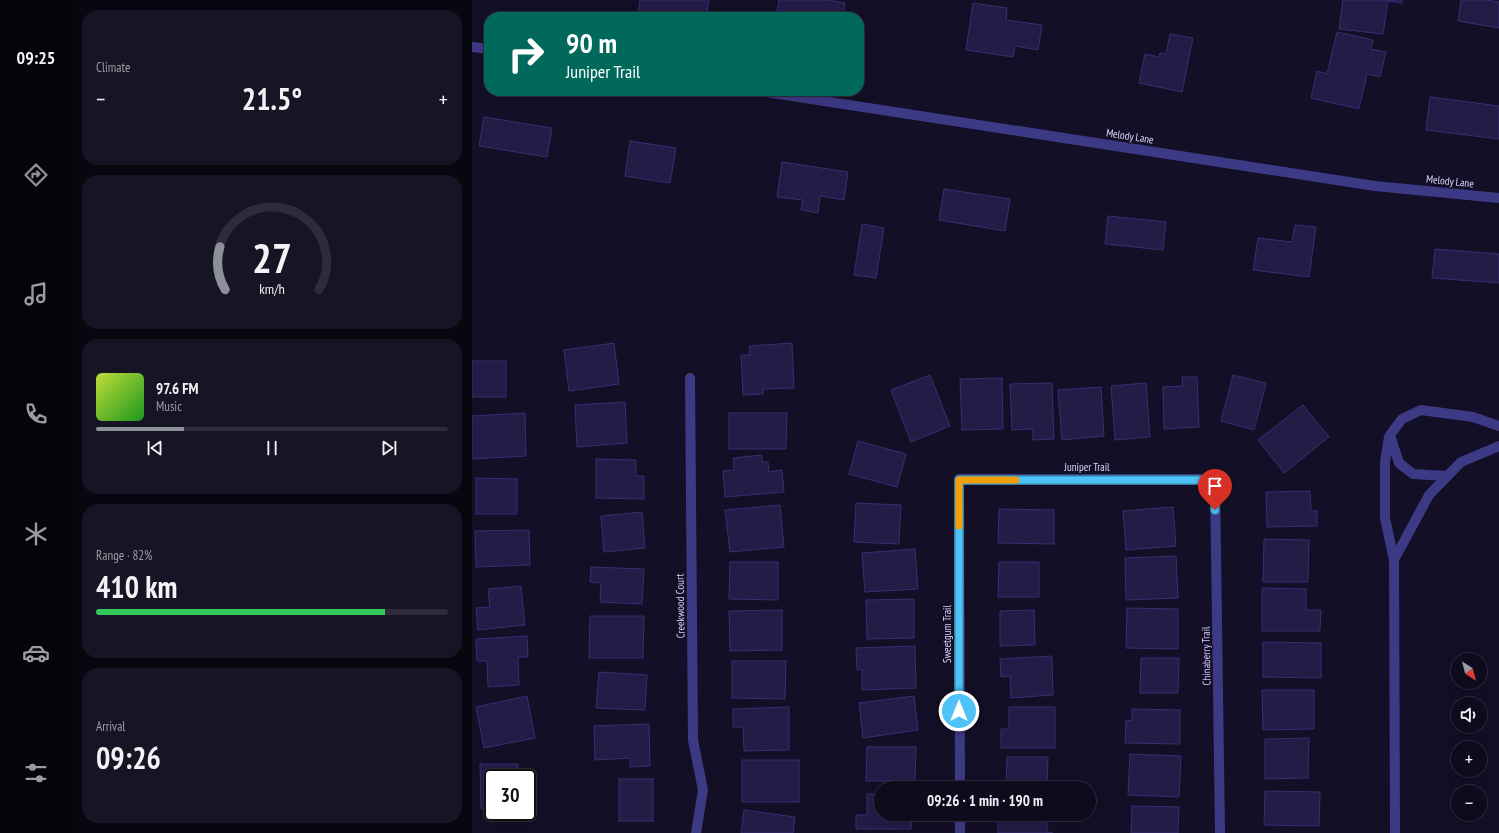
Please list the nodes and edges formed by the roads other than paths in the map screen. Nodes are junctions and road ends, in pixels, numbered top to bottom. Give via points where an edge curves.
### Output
1 (472, 47) edge
2 (484, 48) edge
3 (791, 96) edge
4 (1499, 198) edge
5 (690, 378) dead end
6 (1499, 426) edge
7 (1390, 435) junction
8 (1499, 446) edge
9 (1447, 476) junction
10 (959, 480) joint
11 (1215, 480) joint
12 (1394, 560) junction
13 (960, 781) edge
14 (960, 821) edge
15 (696, 833) edge
16 (960, 833) edge
17 (1220, 833) edge
18 (1395, 833) edge

1 - 2 street
3 - 4 street, Melody Lane via 1376,186
5 - 15 street, Creekwood Court via 693,740 703,790
6 - 7 street via 1473,417 1421,410 1402,419
7 - 9 street via 1399,464 1413,474
7 - 12 street via 1385,462 1385,518
8 - 9 street via 1461,462
9 - 12 street via 1429,495
10 - 11 street, Juniper Trail
10 - 13 street, Sweetgum Trail
11 - 17 street, Chinaberry Trail
12 - 18 street
14 - 16 street

